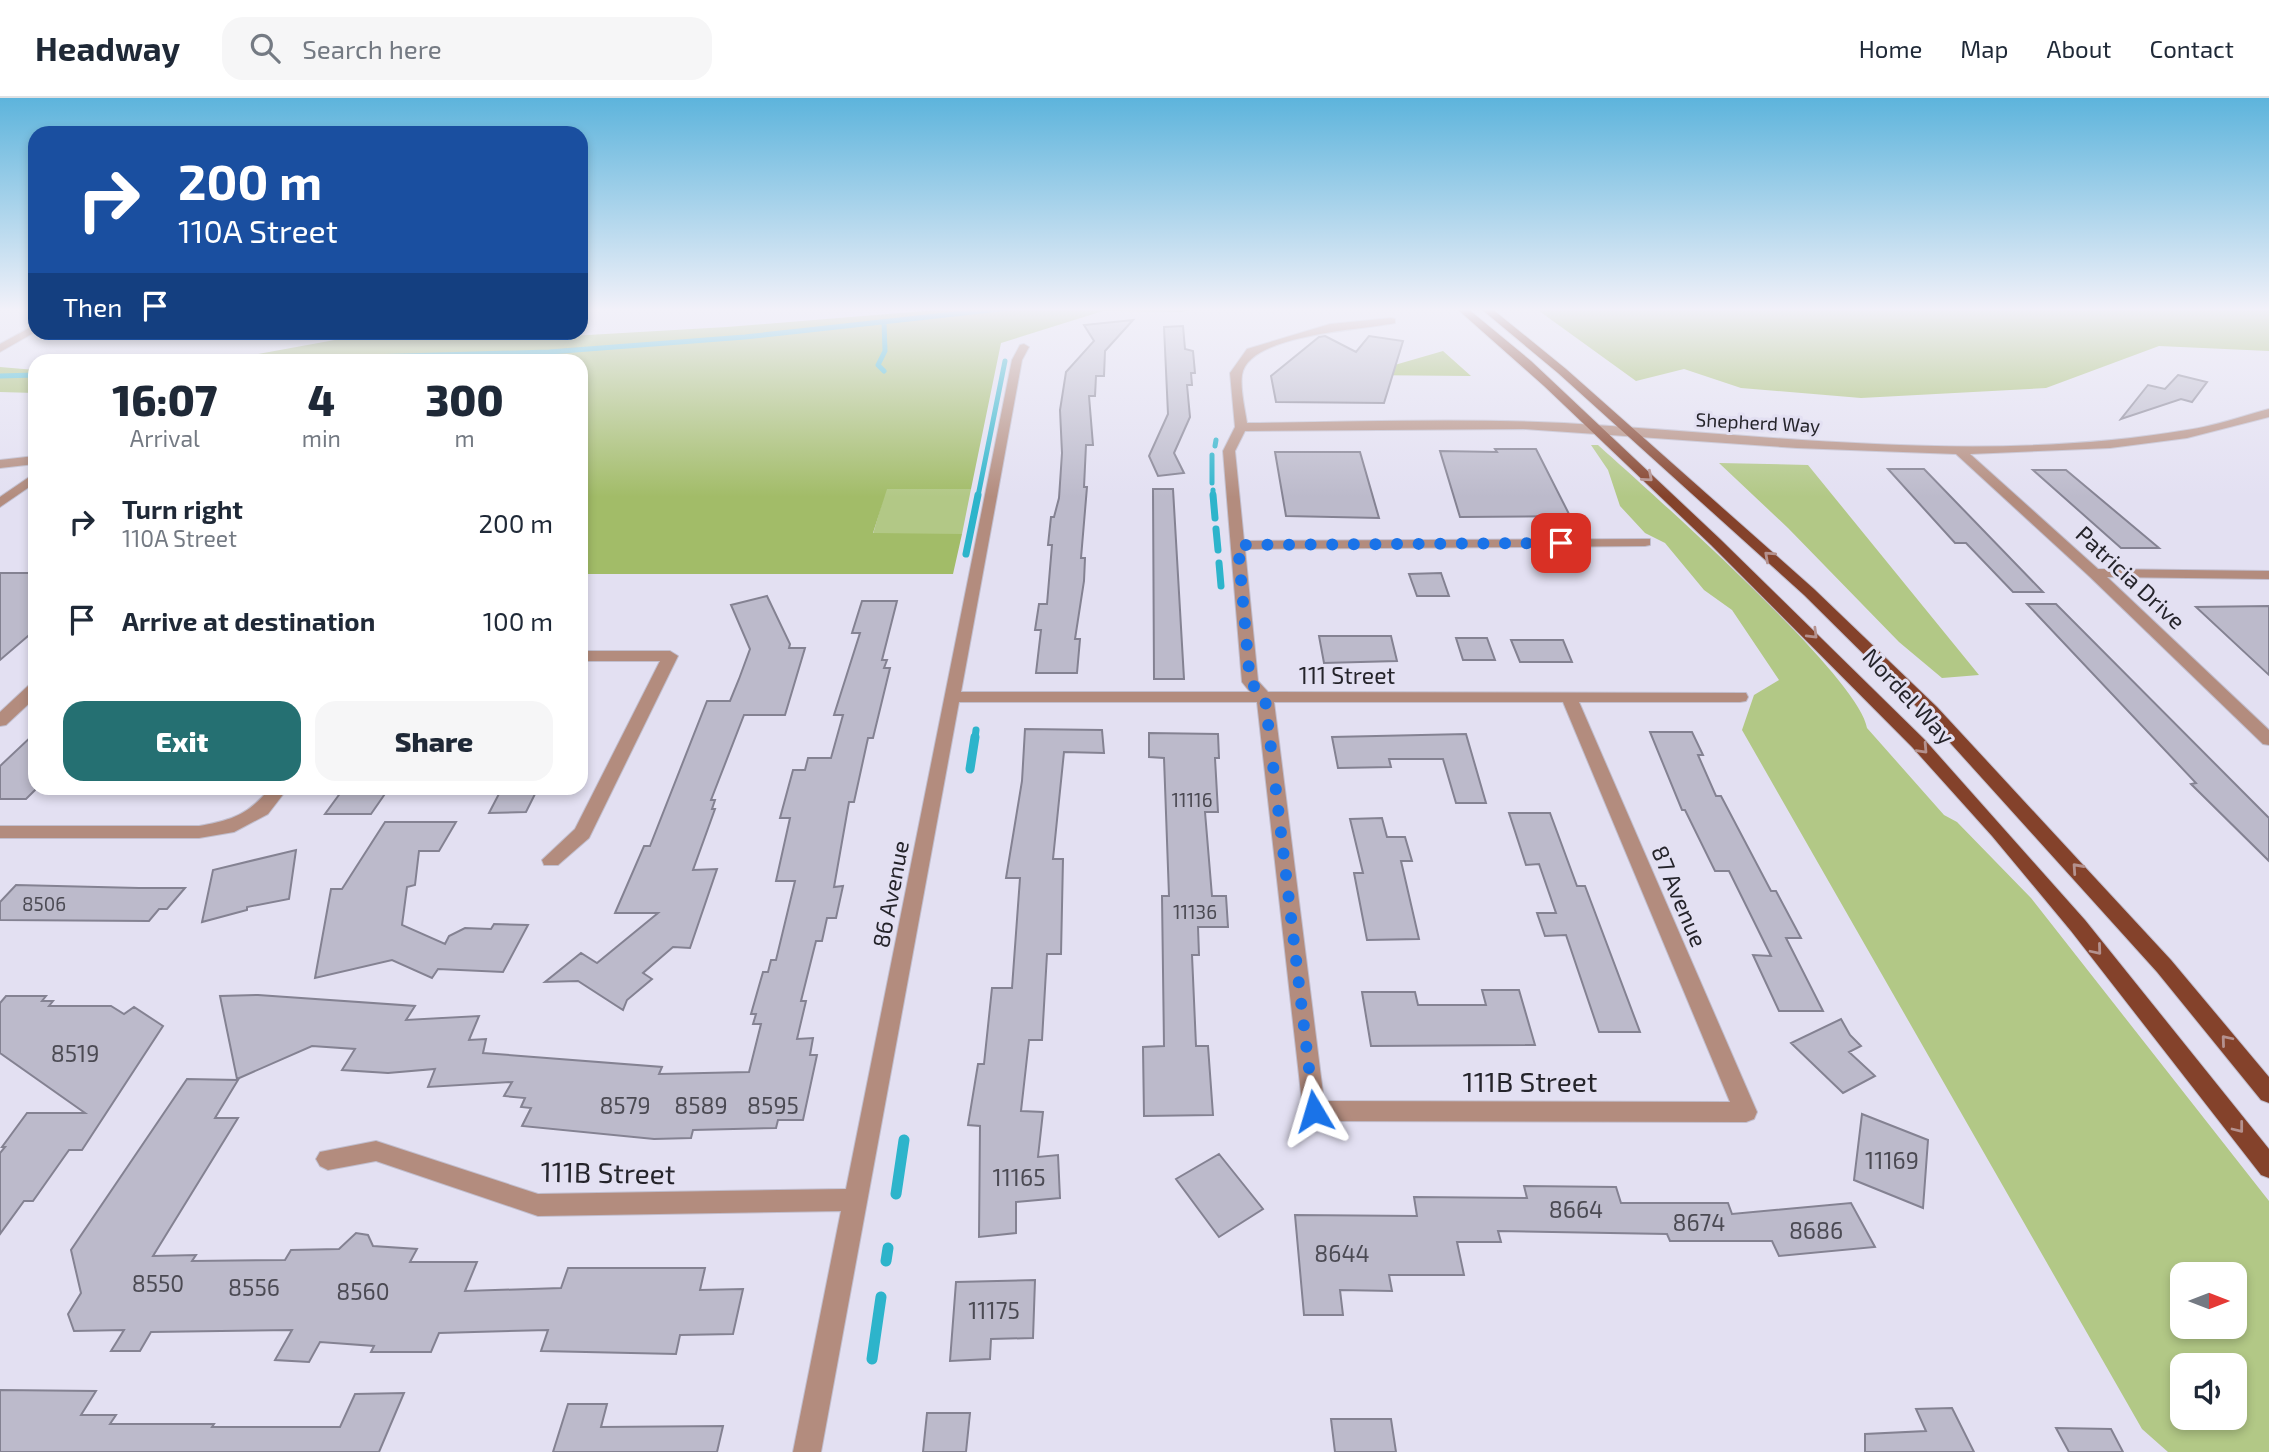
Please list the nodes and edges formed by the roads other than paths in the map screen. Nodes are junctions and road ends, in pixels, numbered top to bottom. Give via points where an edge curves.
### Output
1 (1015, 371) edge
2 (1237, 371) edge
3 (1535, 371) edge
4 (1562, 371) edge
5 (2269, 413) edge
6 (1241, 427) junction
7 (1599, 431) junction
8 (1630, 434) junction
9 (1959, 451) junction
10 (28, 461) edge
11 (0, 464) edge
12 (28, 482) edge
13 (0, 503) edge
14 (1645, 542) dead end
15 (1238, 545) junction
16 (2094, 573) junction
17 (2269, 575) edge
18 (588, 656) edge
19 (28, 695) edge
20 (954, 697) junction
21 (1740, 697) dead end
22 (1265, 698) junction
23 (1570, 699) junction
24 (0, 721) edge
25 (2269, 740) edge
26 (274, 795) edge
27 (0, 832) edge
28 (551, 860) dead end
29 (2269, 1093) edge
30 (1746, 1112) joint
31 (328, 1159) dead end
32 (2269, 1167) edge
33 (855, 1200) junction
34 (807, 1452) edge

1 - 20 street, 86 Avenue
2 - 6 street
3 - 7 main road, Nordel Way
4 - 8 main road, Nordel Way
5 - 9 street, Shepherd Way via 2188,434 2081,446
6 - 7 street, Shepherd Way via 1493,425
6 - 15 street via 1228,451
7 - 8 street, Shepherd Way
7 -> 32 main road, Nordel Way via 1783,604 1959,787 2110,966
8 - 9 street, Shepherd Way
29 -> 8 main road, Nordel Way via 2164,966 1931,711 1809,592
9 - 16 street, Patricia Drive
10 - 11 street
12 - 13 street
14 - 15 street
15 - 22 street via 1250,682
16 - 17 street
16 - 25 street, Patricia Drive
18 - 28 street via 670,656 582,833
19 - 24 street
20 - 22 street, 111 Street
20 - 33 street, 86 Avenue
21 - 23 street, 111 Street
22 - 23 street, 111 Street
22 - 30 street, 111B Street via 1314,1111
23 - 30 street, 87 Avenue
26 - 27 street via 262,810 234,826 199,832
31 - 33 street, 111B Street via 376,1151 538,1205
33 - 34 street, 86 Avenue

